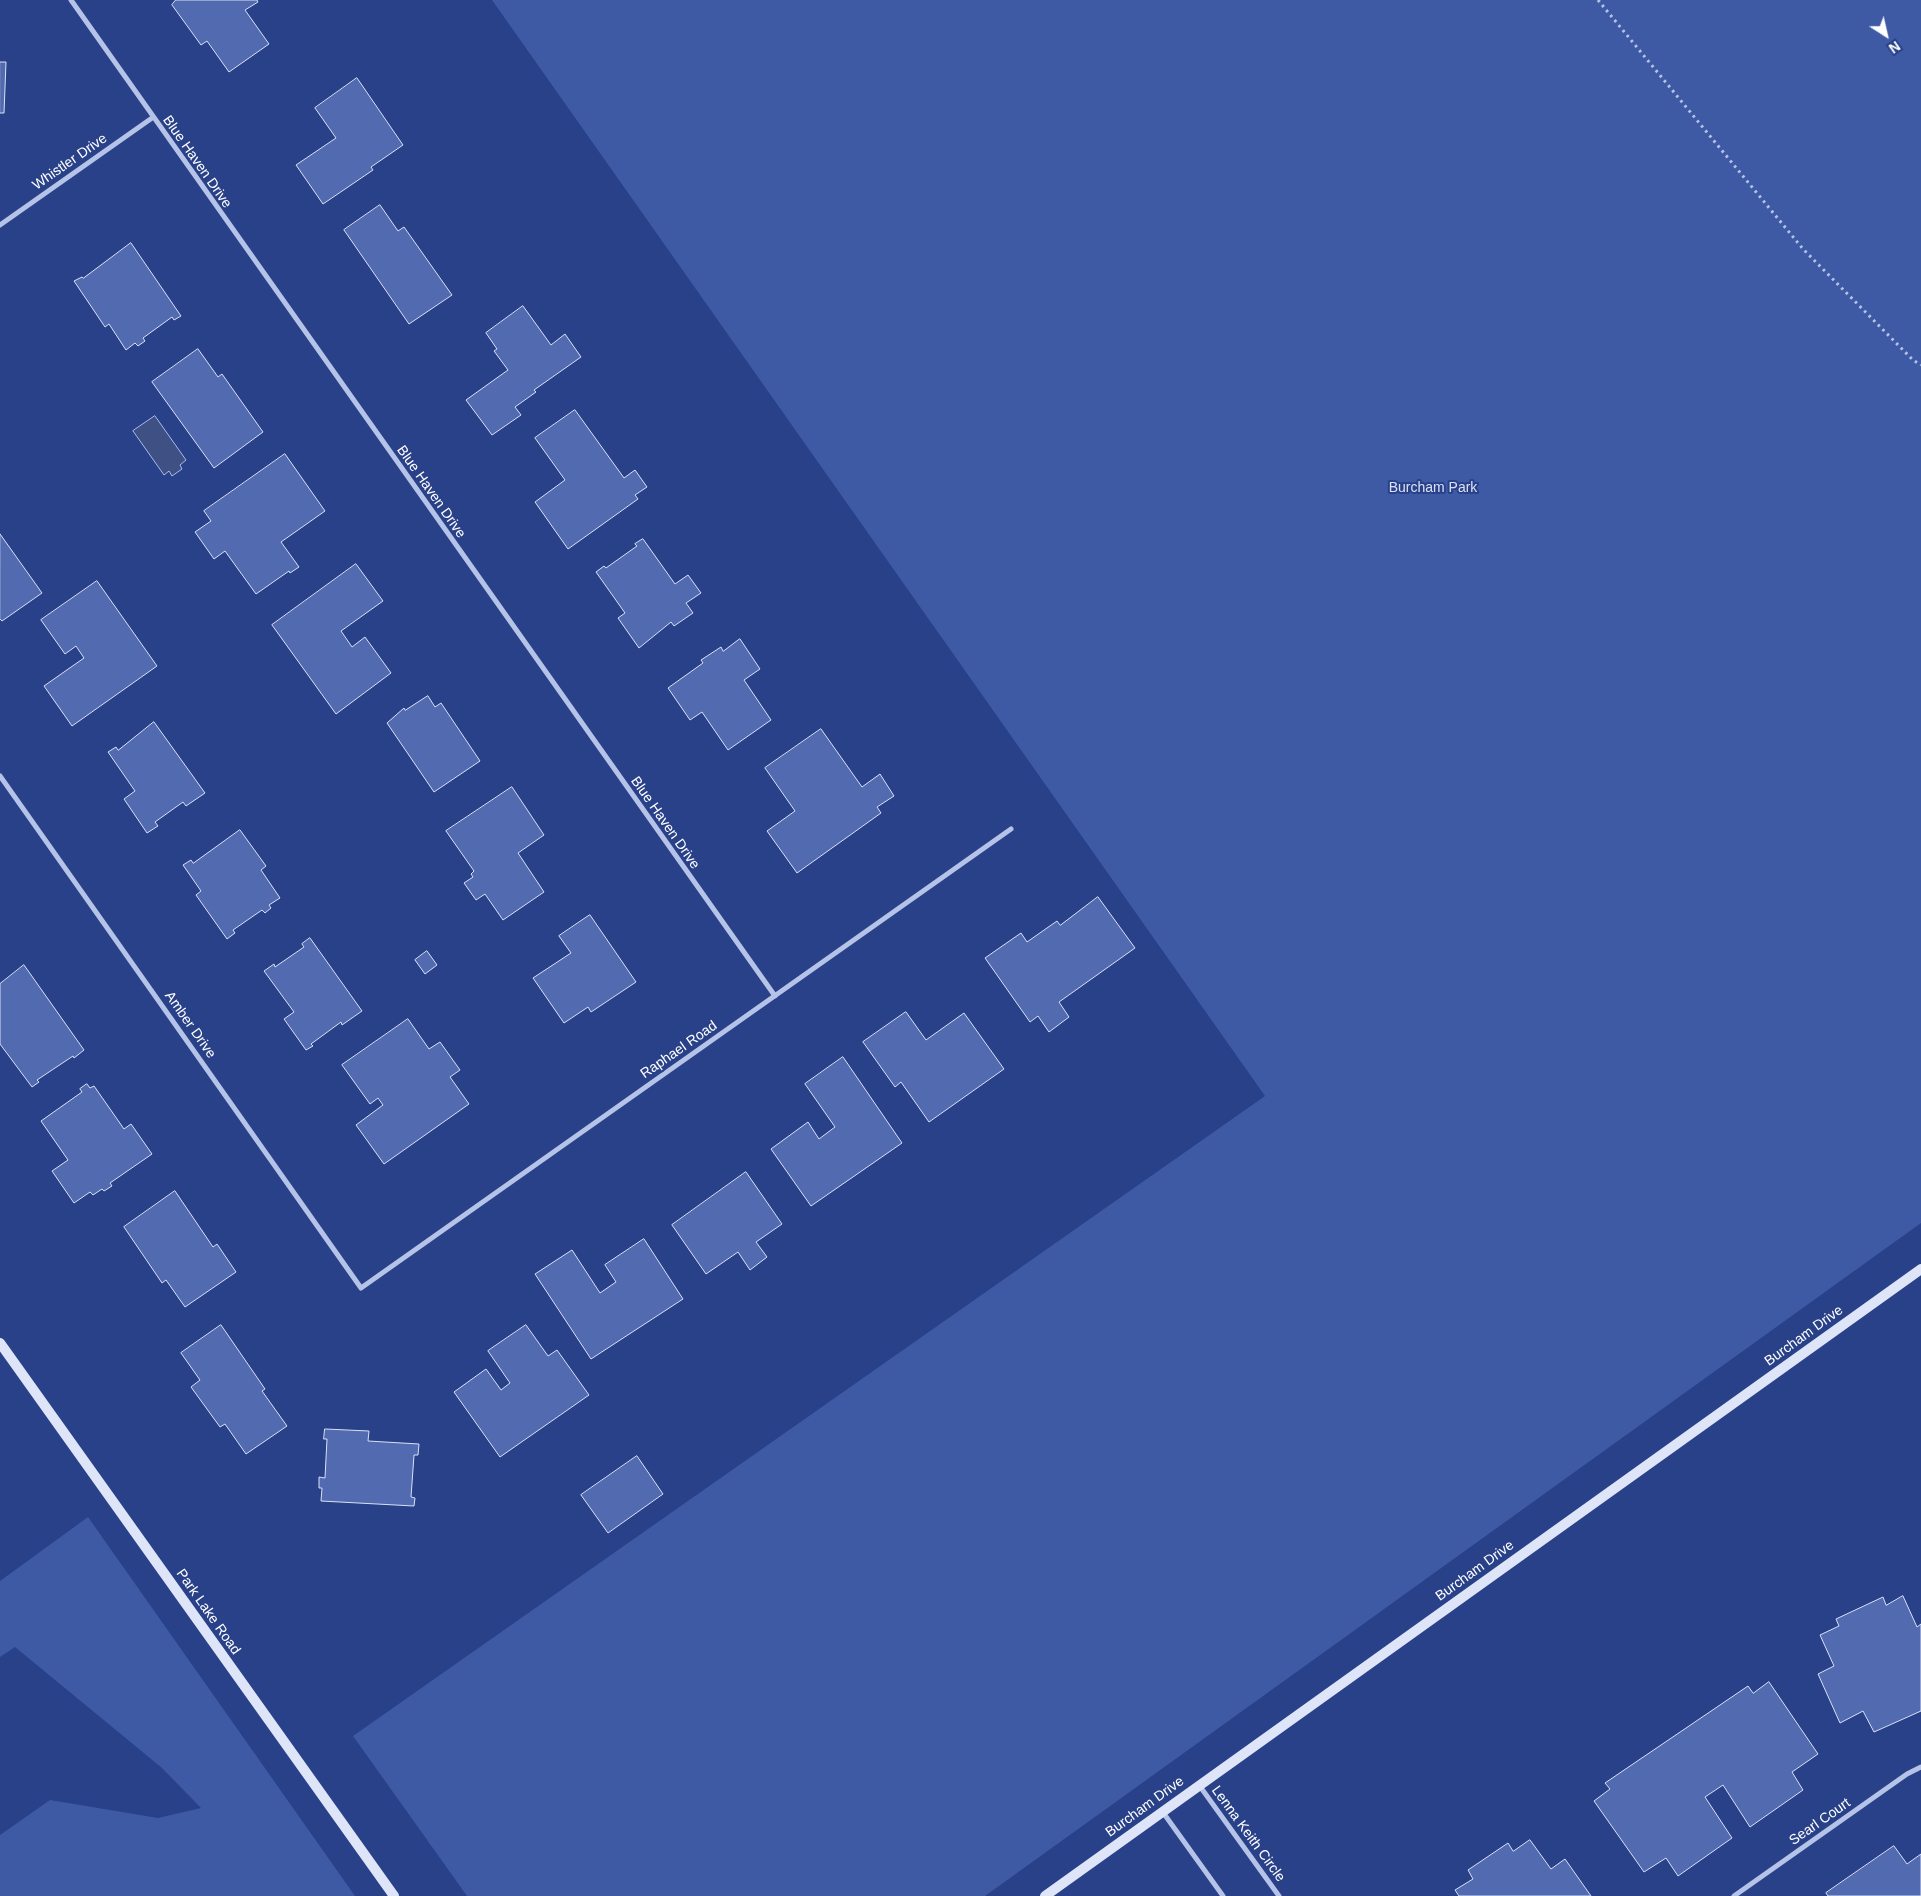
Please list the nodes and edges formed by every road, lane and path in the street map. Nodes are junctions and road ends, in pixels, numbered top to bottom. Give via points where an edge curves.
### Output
1 (71, 0) edge
2 (1598, 0) edge
3 (152, 118) junction
4 (0, 225) edge
5 (1921, 365) edge
6 (0, 776) edge
7 (1011, 829) dead end
8 (775, 996) junction
9 (1921, 1269) edge
10 (361, 1288) joint
11 (0, 1342) edge
12 (1921, 1768) edge
13 (1199, 1785) junction
14 (1162, 1811) junction
15 (394, 1896) edge
16 (1045, 1896) edge
17 (1223, 1896) edge
18 (1280, 1896) edge
19 (1734, 1896) edge

1 - 3 street, Blue Haven Drive
2 - 5 path via 1803,249
3 - 4 street, Whistler Drive
3 - 8 street, Blue Haven Drive
6 - 10 street, Amber Drive
7 - 8 street, Raphael Road
8 - 10 street, Raphael Road
9 - 13 street, Burcham Drive
11 - 15 street, Park Lake Road
12 - 19 street, Searl Court
13 - 14 street, Burcham Drive
13 - 18 street, Lenna Keith Circle
14 - 16 street, Burcham Drive
14 - 17 street

